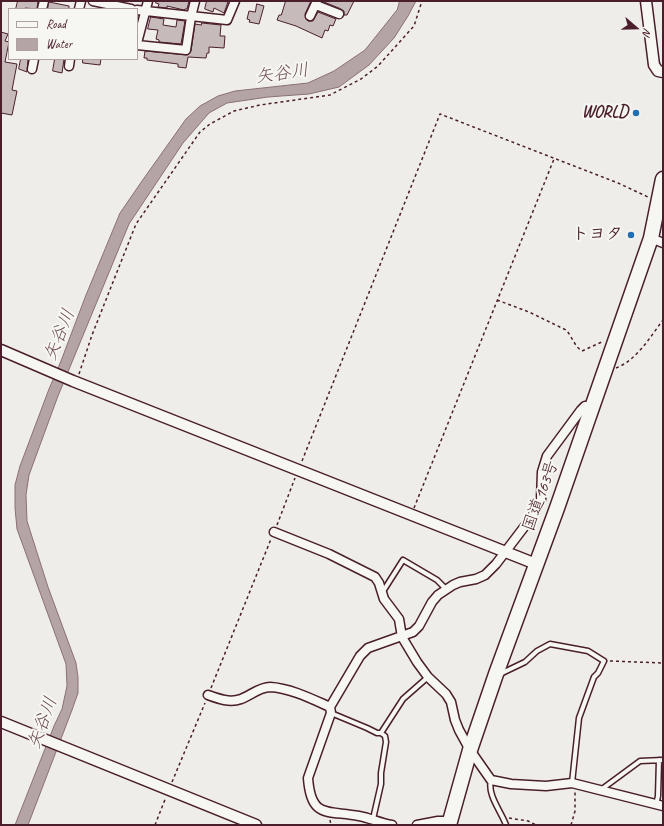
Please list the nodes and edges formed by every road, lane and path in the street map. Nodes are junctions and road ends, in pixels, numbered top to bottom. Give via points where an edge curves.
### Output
1 (93, 1) edge
2 (148, 1) edge
3 (194, 1) edge
4 (235, 1) edge
5 (422, 1) edge
6 (646, 1) edge
7 (317, 3) edge
8 (126, 8) edge
9 (141, 11) edge
10 (339, 14) dead end
11 (310, 16) dead end
12 (191, 17) junction
13 (138, 36) edge
14 (138, 44) edge
15 (34, 60) edge
16 (32, 69) dead end
17 (663, 72) edge
18 (554, 158) junction
19 (663, 179) edge
20 (659, 201) junction
21 (657, 240) edge
22 (498, 300) junction
23 (663, 320) edge
24 (615, 341) junction
25 (1, 350) edge
26 (606, 368) junction
27 (75, 381) junction
28 (592, 406) junction
29 (298, 469) junction
30 (411, 515) junction
31 (274, 532) junction
32 (505, 552) junction
33 (536, 564) junction
34 (446, 589) junction
35 (382, 593) junction
36 (402, 637) junction
37 (604, 661) junction
38 (663, 663) edge
39 (496, 674) junction
40 (428, 677) junction
41 (208, 695) junction
42 (330, 710) junction
43 (1, 722) edge
44 (381, 733) junction
45 (470, 750) junction
46 (661, 760) edge
47 (491, 780) junction
48 (572, 783) junction
49 (602, 789) junction
50 (169, 790) junction
51 (660, 806) edge
52 (504, 818) junction
53 (373, 819) junction
54 (450, 823) edge
55 (155, 825) edge
56 (256, 825) edge
57 (392, 825) edge
58 (417, 825) edge
59 (506, 825) edge
60 (536, 825) edge
61 (571, 825) edge

1 - 8 street
2 - 9 street
3 - 12 street
4 - 12 street via 227,20
5 - 27 path via 414,26 378,66 361,79 330,94 234,111 200,132 136,224
6 - 17 street via 654,65 658,71
7 - 10 street
7 - 11 street
9 - 12 street
9 - 13 street
12 - 14 street via 186,50
15 - 16 street
18 - 20 path
18 - 22 path
18 - 29 path via 440,114
19 - 20 highway, 国道163号
20 - 21 highway, 国道163号
21 - 24 highway, 国道163号
22 - 24 path via 566,330 582,351 606,340
22 - 30 path
23 - 26 path via 628,361 614,370
24 - 26 highway, 国道163号
25 - 27 street
26 - 28 highway, 国道163号
27 - 29 street
28 - 32 street via 585,406 581,410 547,456 542,472 541,500 534,514
28 - 33 highway, 国道163号
29 - 30 street
29 - 31 path
30 - 32 street
31 - 35 street via 329,554 375,577
31 - 41 path
32 - 33 street
32 - 34 street via 485,575
33 - 39 highway, 国道163号
34 - 35 lane via 437,580 403,560
34 - 36 street via 432,602 419,626
35 - 36 street via 399,620
36 - 40 street
36 - 42 street via 368,648 360,656
37 - 38 path
37 - 39 lane via 588,651 550,644 525,662 502,674
37 - 48 lane via 594,677 579,718
39 - 45 highway, 国道163号
40 - 44 lane via 403,698
40 - 45 street via 451,702 455,720
41 - 42 street via 224,701 240,699 270,687 296,692
41 - 50 path
42 - 44 lane
42 - 53 street via 308,778 312,800 328,813
43 - 50 street
44 - 53 lane via 385,736 386,742 381,784
45 - 47 street
45 - 54 highway, 国道163号
46 - 49 lane via 640,761
46 - 51 lane
47 - 48 street via 546,786
47 - 52 lane via 490,791
48 - 49 street
48 - 61 path via 576,792 576,802
49 - 51 street
50 - 55 path
50 - 56 street
52 - 59 lane
52 - 60 path via 528,821
53 - 57 street
54 - 58 street via 438,821

